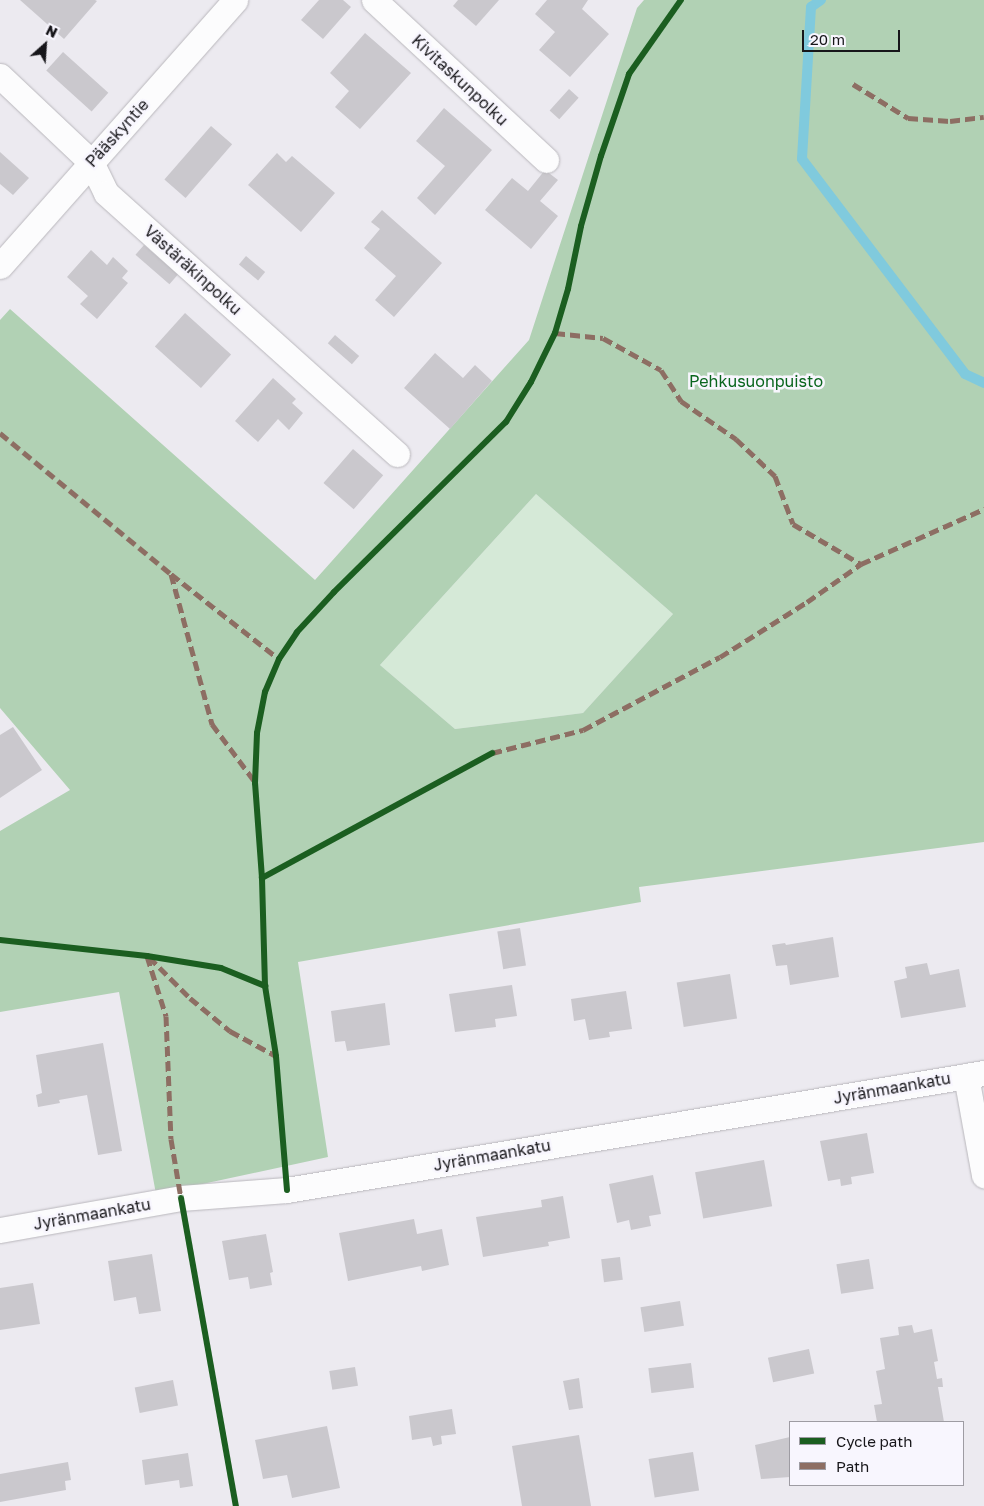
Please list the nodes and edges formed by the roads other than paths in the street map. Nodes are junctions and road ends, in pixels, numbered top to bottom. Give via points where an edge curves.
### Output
1 (235, 0) edge
2 (374, 0) edge
3 (0, 76) edge
4 (546, 160) dead end
5 (91, 162) junction
6 (0, 266) edge
7 (397, 454) dead end
8 (975, 1074) edge
9 (984, 1175) edge
10 (0, 1230) edge

1 - 5 street, Pääskyntie
2 - 4 street, Kivitaskunpolku
3 - 5 street, Västäräkinpolku
5 - 6 street, Pääskyntie
5 - 7 street, Västäräkinpolku via 106,193
8 - 9 street
8 - 10 street, Jyränmaankatu via 287,1190 180,1198

